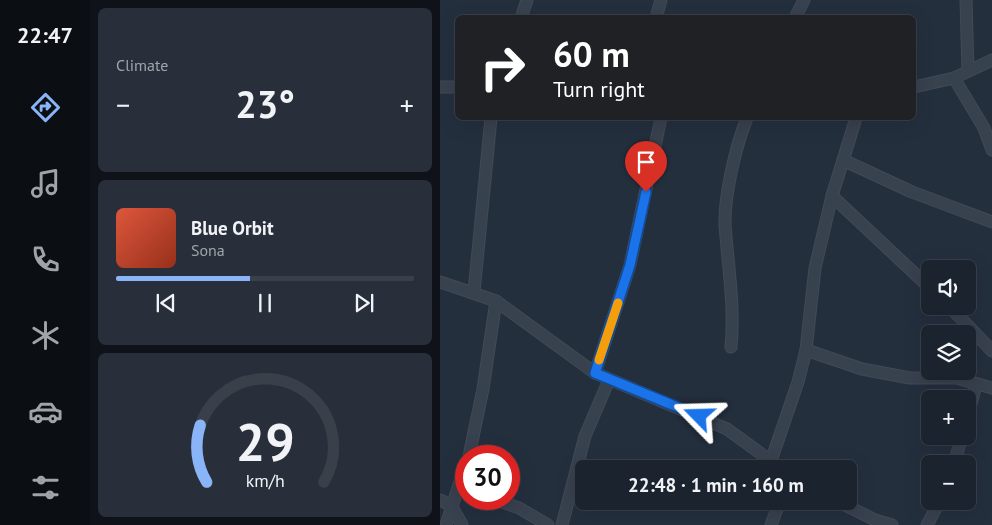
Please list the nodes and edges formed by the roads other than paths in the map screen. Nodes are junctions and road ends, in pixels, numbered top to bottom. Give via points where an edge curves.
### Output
1 (527, 0) edge
2 (661, 0) edge
3 (804, 0) edge
4 (966, 0) edge
5 (521, 15) edge
6 (657, 15) edge
7 (796, 15) edge
8 (992, 60) edge
9 (968, 71) junction
10 (954, 78) junction
11 (440, 87) edge
12 (455, 87) edge
13 (916, 87) edge
14 (491, 120) edge
15 (661, 120) edge
16 (746, 120) edge
17 (855, 120) edge
18 (992, 150) edge
19 (843, 160) junction
20 (832, 196) junction
21 (992, 222) edge
22 (921, 280) edge
23 (440, 282) edge
24 (474, 292) junction
25 (496, 301) junction
26 (958, 315) edge
27 (731, 347) dead end
28 (806, 350) junction
29 (992, 351) edge
30 (595, 373) junction
31 (609, 380) junction
32 (976, 385) junction
33 (992, 388) edge
34 (975, 390) edge
35 (471, 445) edge
36 (768, 460) edge
37 (776, 460) edge
38 (455, 499) edge
39 (440, 500) edge
40 (451, 505) junction
41 (520, 509) edge
42 (777, 510) edge
43 (853, 510) edge
44 (936, 510) edge
45 (876, 523) edge
46 (446, 525) edge
47 (462, 525) edge
48 (548, 525) edge
49 (562, 525) edge
50 (771, 525) edge
51 (892, 525) edge
52 (928, 525) edge

1 - 5 street
2 - 6 street
3 - 7 street
4 - 9 street
8 - 9 street
9 - 10 street
10 - 13 street
10 - 18 street via 984,128
11 - 12 street
14 - 24 street
15 - 30 street via 630,265
16 - 27 street via 736,151 726,214 732,302
17 - 19 street
19 - 20 street
19 - 21 street via 912,192
20 - 22 street
20 - 28 street via 815,268
23 - 24 street
24 - 25 street
25 - 30 street
25 - 35 street
26 - 29 street
28 - 32 street via 862,369 910,378 956,378
28 - 37 street
30 - 31 street
31 - 36 street via 718,424
31 - 49 street via 585,436
32 - 33 street
32 - 34 street
38 - 40 street
39 - 40 street
40 - 46 street
40 - 47 street
41 - 48 street
42 - 50 street
43 - 45 street
44 - 52 street
45 - 51 street

